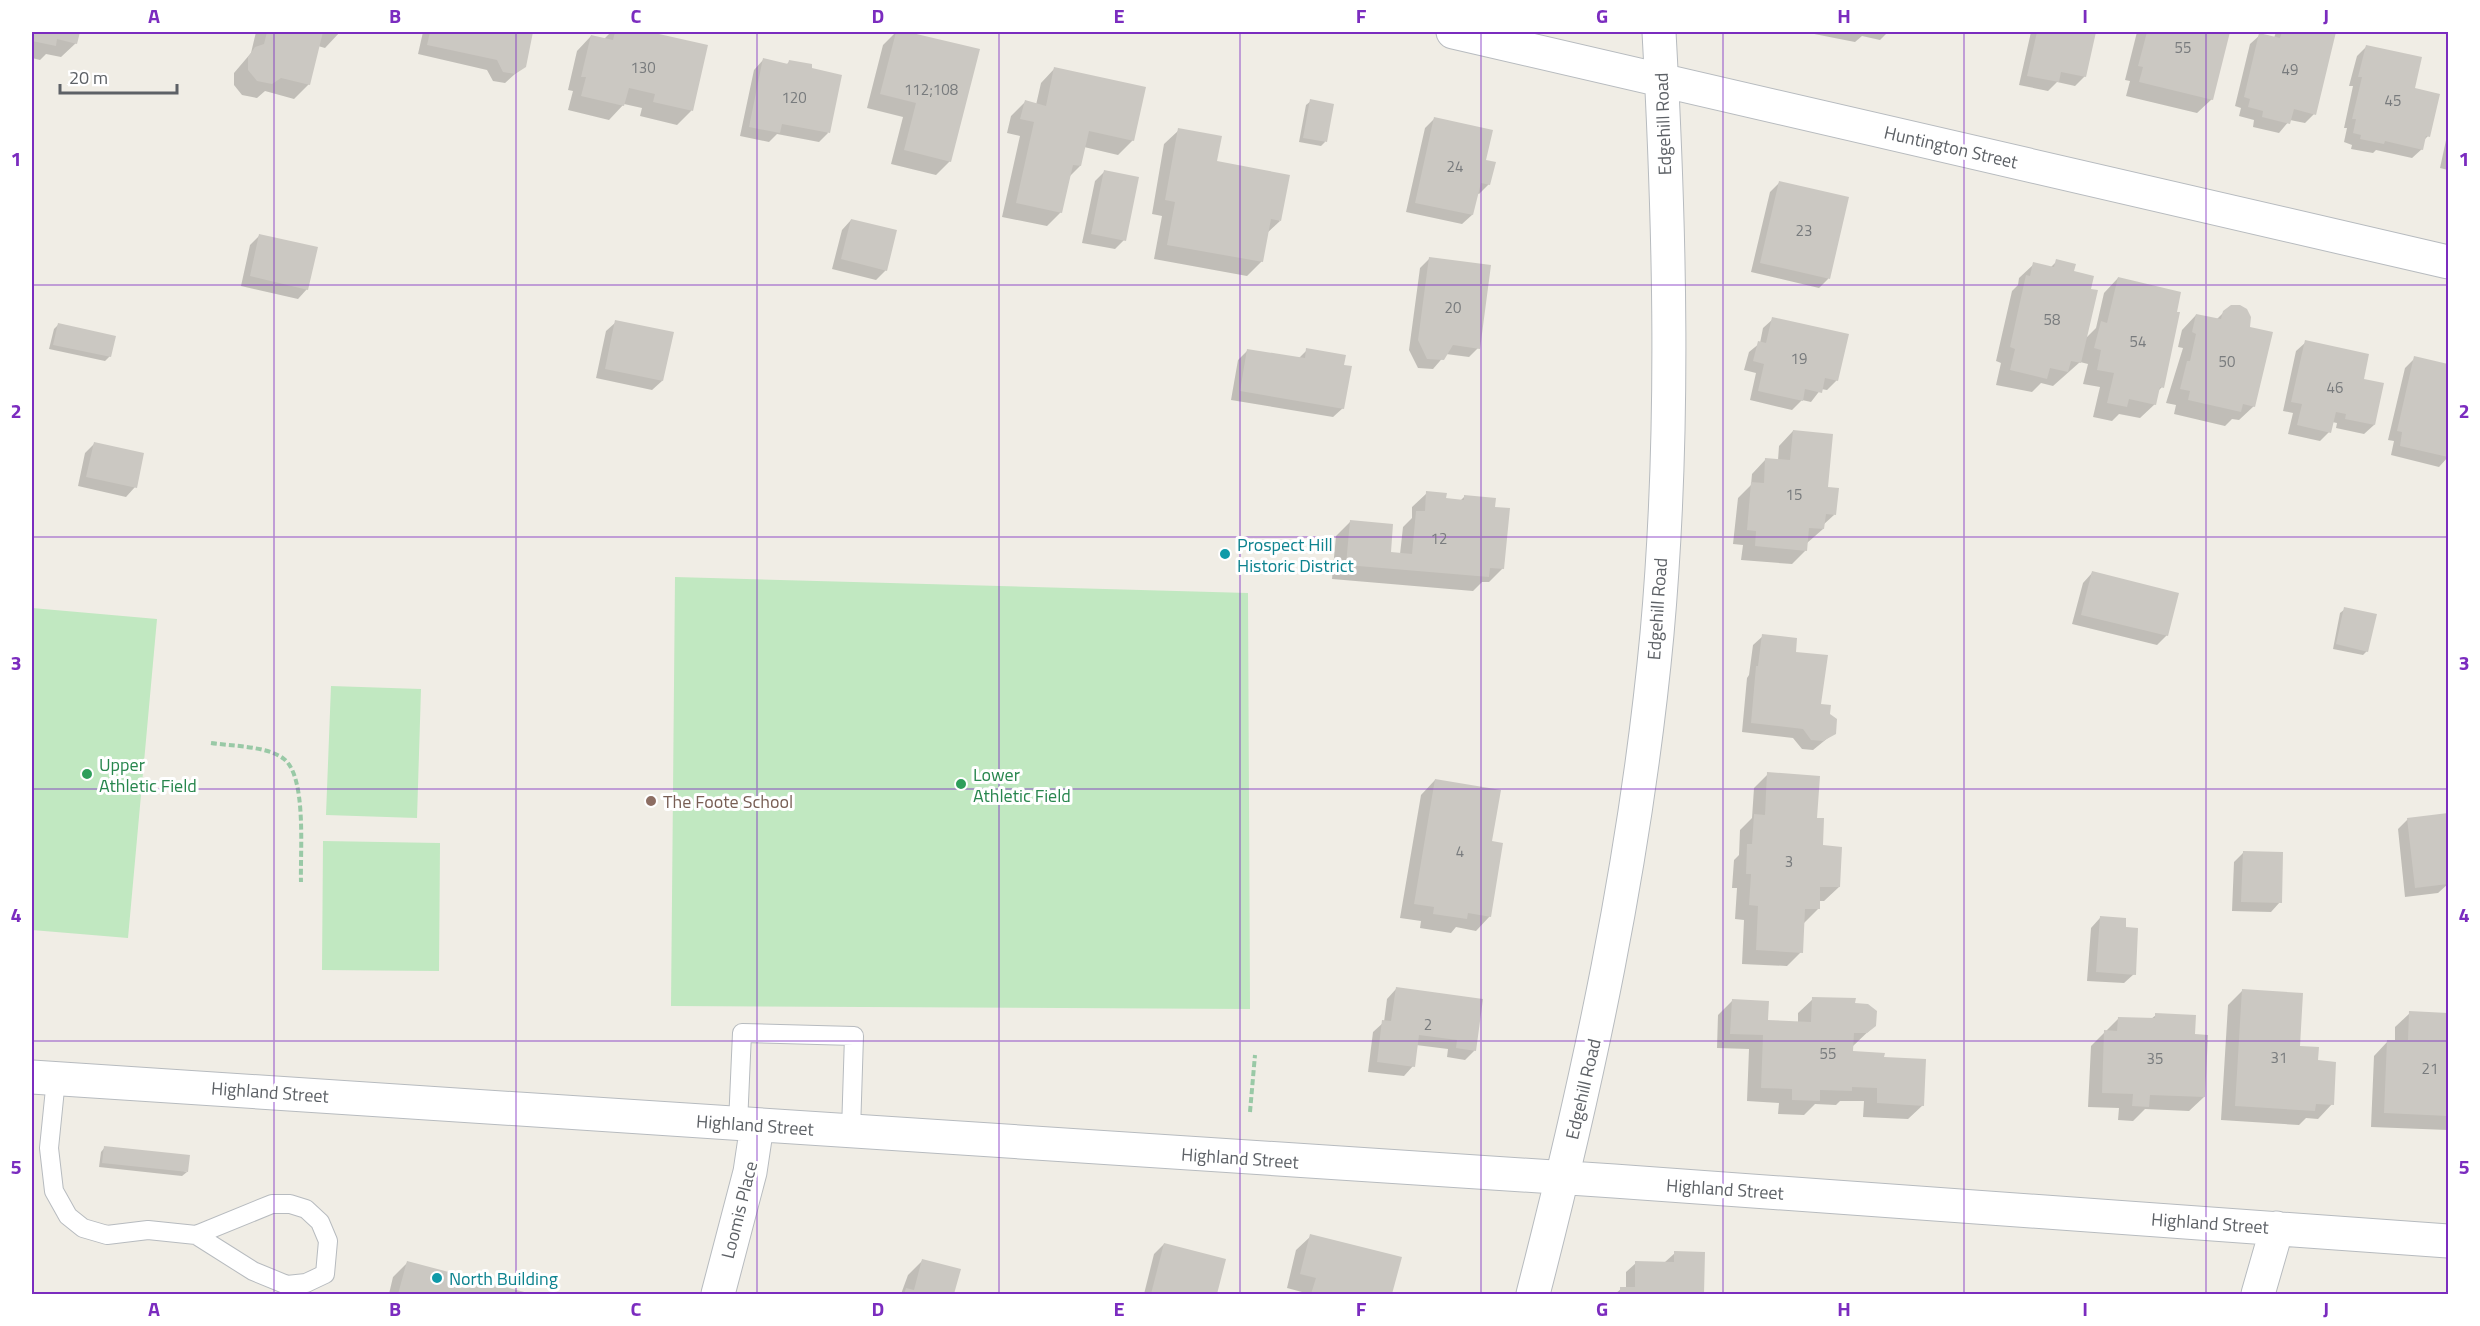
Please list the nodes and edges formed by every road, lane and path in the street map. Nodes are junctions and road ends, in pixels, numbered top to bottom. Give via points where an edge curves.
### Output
1 (1453, 32) edge
2 (1659, 32) edge
3 (1661, 80) junction
4 (2448, 262) edge
5 (211, 743) dead end
6 (301, 882) dead end
7 (1255, 1055) dead end
8 (44, 1078) edge
9 (1250, 1112) dead end
10 (748, 1124) junction
11 (851, 1131) junction
12 (1562, 1179) junction
13 (2277, 1228) junction
14 (196, 1235) junction
15 (2448, 1241) edge
16 (718, 1294) edge
17 (1533, 1294) edge
18 (2258, 1294) edge

1 - 3 street, Huntington Street
2 - 3 street, Edgehill Road
3 - 4 street, Huntington Street
3 - 12 street, Edgehill Road via 1670,370 1657,632 1612,957
5 - 6 path via 272,752 285,759 294,772 299,795
7 - 9 path
8 - 10 street, Highland Street
8 - 14 lane via 54,1191 68,1216 82,1228 107,1235 148,1230
10 - 11 street, Highland Street
10 - 11 lane via 742,1033 854,1036
10 - 16 street, Loomis Place via 750,1172
11 - 12 street, Highland Street
12 - 13 street, Highland Street
12 - 17 street, Edgehill Road
13 - 15 street, Highland Street
13 - 18 street
14 - 14 lane via 254,1271 287,1285 306,1283 326,1274 328,1241 320,1222 306,1209 290,1204 272,1204

